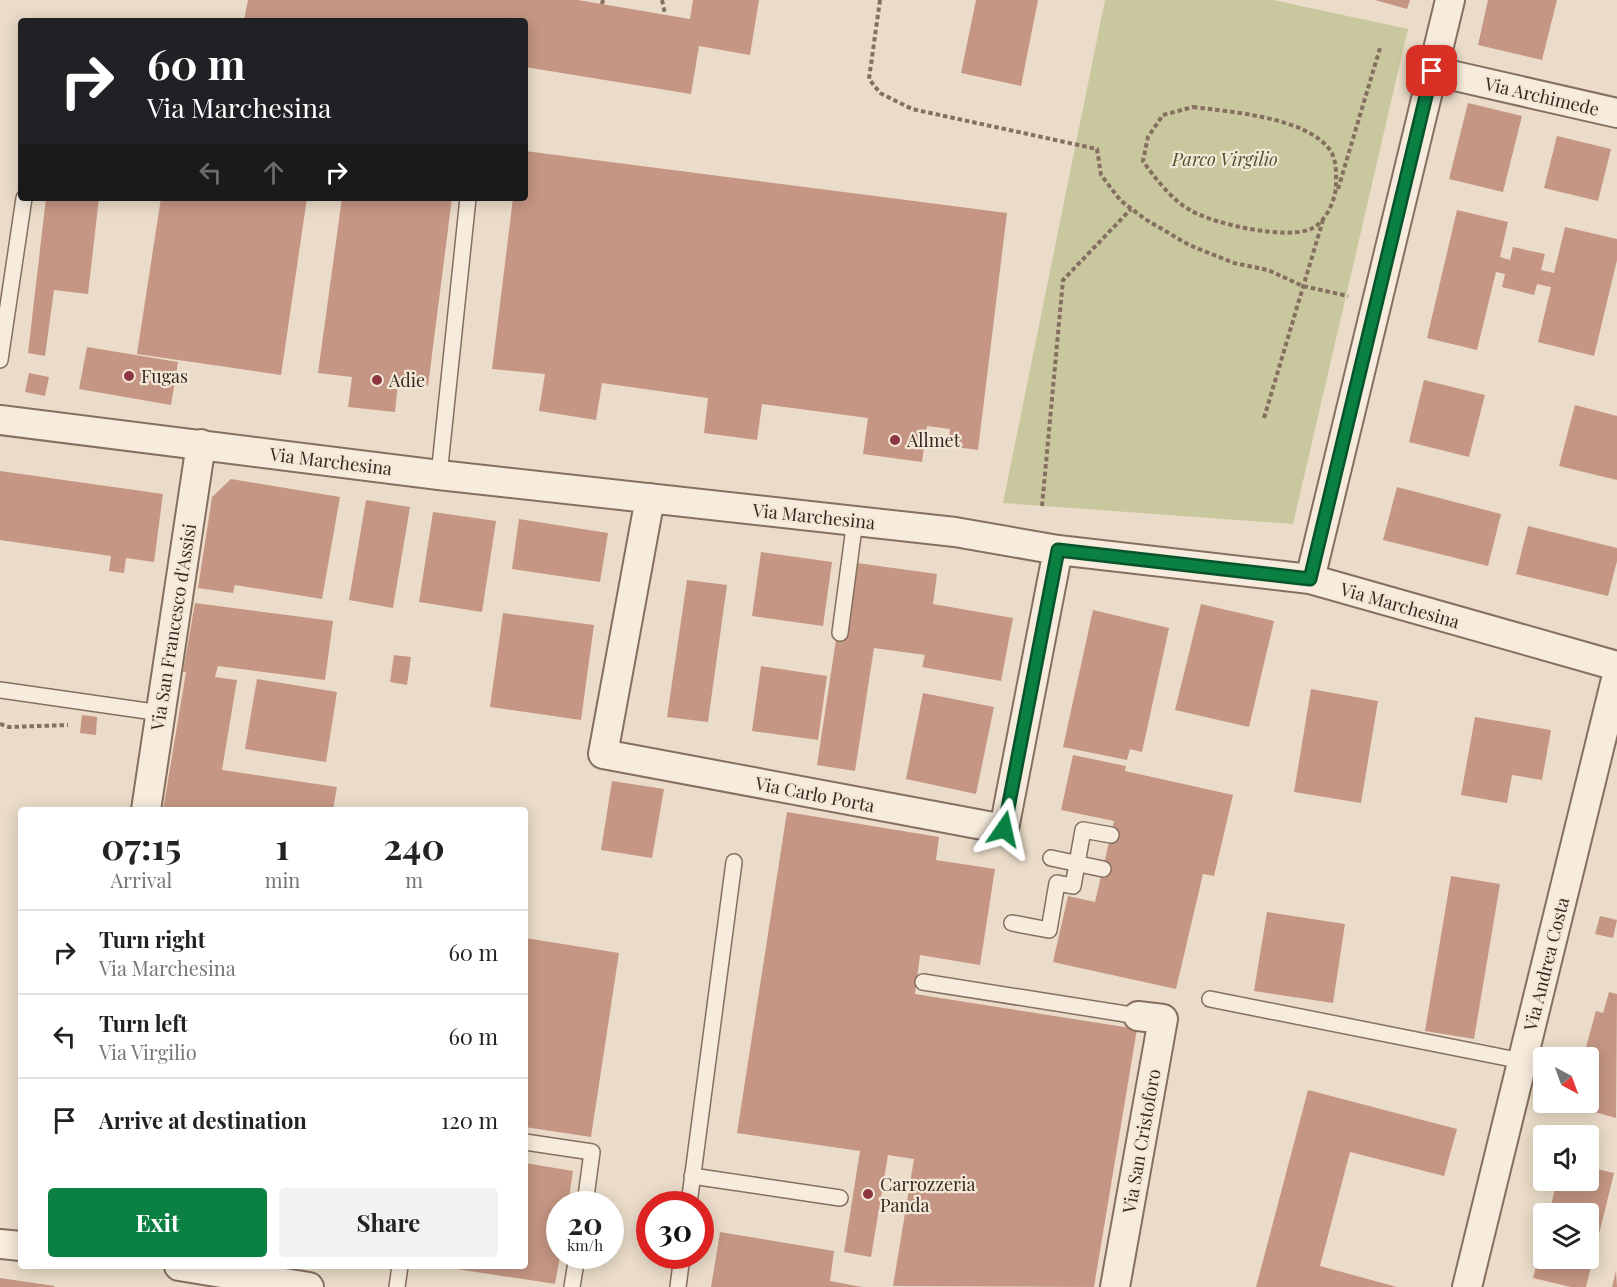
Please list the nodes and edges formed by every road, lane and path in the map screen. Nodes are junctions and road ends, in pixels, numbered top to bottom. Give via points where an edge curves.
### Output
1 (662, 0) edge
2 (880, 0) edge
3 (1450, 0) edge
4 (665, 14) dead end
5 (1380, 48) dead end
6 (1432, 71) junction
7 (1617, 113) edge
8 (1336, 195) junction
9 (24, 201) edge
10 (468, 201) edge
11 (1131, 209) junction
12 (1323, 220) junction
13 (1303, 286) junction
14 (1377, 302) junction
15 (0, 360) edge
16 (1264, 418) dead end
17 (0, 420) edge
18 (201, 444) junction
19 (439, 475) junction
20 (650, 498) junction
21 (1042, 506) dead end
22 (855, 520) junction
23 (1058, 550) junction
24 (1310, 579) junction
25 (840, 633) dead end
26 (1617, 666) edge
27 (1617, 675) edge
28 (0, 690) edge
29 (160, 713) junction
30 (0, 724) edge
31 (71, 725) dead end
32 (146, 807) edge
33 (1111, 834) dead end
34 (1051, 858) dead end
35 (734, 862) dead end
36 (1077, 863) junction
37 (1103, 869) dead end
38 (1012, 923) dead end
39 (923, 982) dead end
40 (1210, 999) dead end
41 (1138, 1016) joint
42 (1522, 1061) junction
43 (528, 1142) edge
44 (692, 1176) junction
45 (587, 1191) edge
46 (690, 1191) edge
47 (840, 1198) dead end
48 (0, 1244) edge
49 (18, 1246) edge
50 (198, 1269) edge
51 (400, 1269) edge
52 (575, 1269) edge
53 (680, 1269) edge
54 (309, 1287) edge
55 (397, 1287) edge
56 (572, 1287) edge
57 (678, 1287) edge
58 (1115, 1287) edge
59 (1467, 1287) edge

1 - 4 path
2 - 11 path via 869,79 880,93 912,109 1097,149 1101,175
3 - 6 street
5 - 8 path
6 - 7 street, Via Archimede
6 - 14 street
8 - 12 path
8 - 12 path via 1337,168 1331,151 1317,138 1287,124 1193,107 1163,115 1148,136 1143,161 1189,210 1254,230 1288,235 1313,228
9 - 15 lane
10 - 19 lane
11 - 13 path via 1189,245 1234,263 1268,270
11 - 21 path via 1063,280
12 - 13 path
13 - 14 path
13 - 16 path
14 - 24 street
17 - 18 street, Via Marchesina
18 - 19 street, Via Marchesina
18 - 29 street, Via San Francesco d'Assisi
19 - 20 street, Via Marchesina
20 - 22 street, Via Marchesina
20 - 23 street, Via Carlo Porta via 603,754 1004,829
22 - 23 street, Via Marchesina
22 - 25 lane
23 - 24 street, Via Marchesina
24 - 26 street, Via Marchesina
27 - 42 street, Via Andrea Costa
28 - 29 lane
29 - 32 street, Via San Francesco d'Assisi
30 - 31 path
33 - 36 lane via 1083,830
34 - 36 lane
35 - 44 lane
36 - 37 lane
36 - 38 lane via 1073,886 1057,883 1049,930
39 - 41 lane
40 - 42 lane
41 - 58 street, Via San Cristoforo via 1163,1019
42 - 59 street, Via Andrea Costa
43 - 45 lane via 592,1152
44 - 46 lane
44 - 47 lane
48 - 49 street
50 - 54 street
51 - 55 lane
52 - 56 lane
53 - 57 lane

